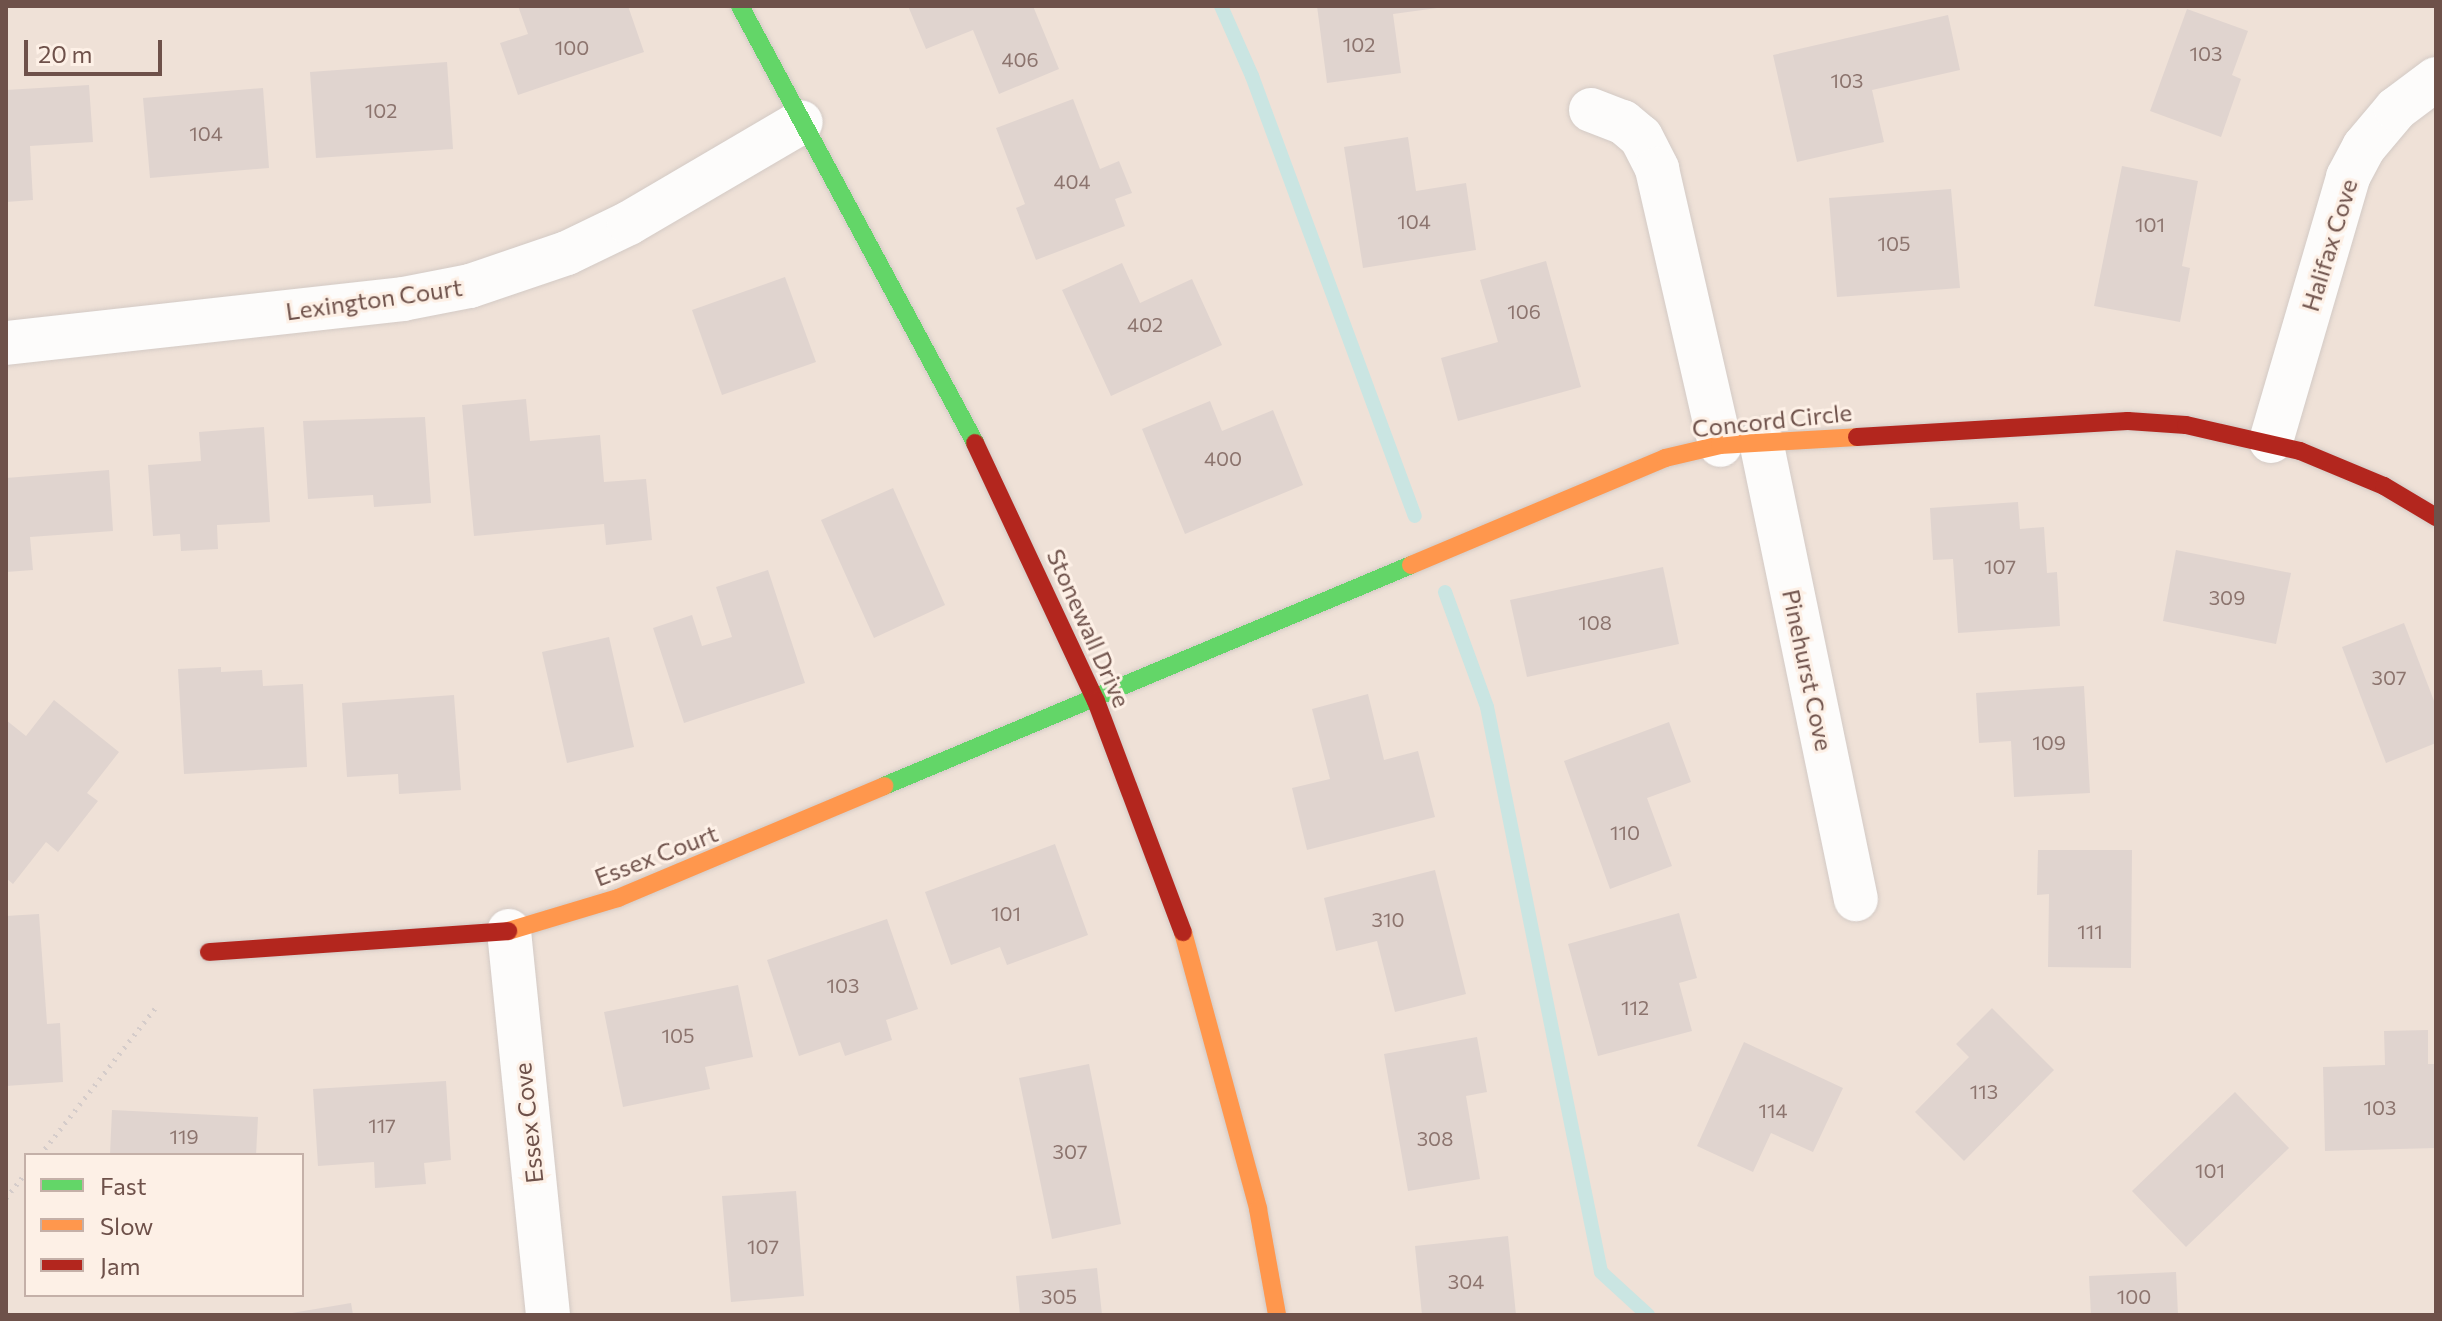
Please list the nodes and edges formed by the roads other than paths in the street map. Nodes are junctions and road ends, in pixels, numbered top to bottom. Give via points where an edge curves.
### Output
1 (740, 6) edge
2 (2436, 79) edge
3 (1591, 110) dead end
4 (801, 122) junction
5 (6, 343) edge
6 (2271, 441) junction
7 (1741, 443) junction
8 (2436, 517) edge
9 (1096, 701) junction
10 (1856, 899) dead end
11 (509, 931) junction
12 (209, 952) dead end
13 (548, 1315) edge
14 (1277, 1315) edge

1 - 4 street, Stonewall Drive
2 - 6 street, Halifax Cove via 2396,109 2364,147 2348,177
3 - 7 street, Pinehurst Cove via 1623,122 1641,137 1657,169
4 - 5 street, Lexington Court via 629,223 567,253 470,286 403,299
4 - 9 street, Stonewall Drive via 961,415 1043,579
6 - 7 street, Concord Circle via 2128,421
6 - 8 street, Concord Circle via 2384,486
7 - 9 street, Concord Circle via 1665,458
7 - 10 street, Pinehurst Cove
9 - 11 street, Essex Court via 618,898
9 - 14 street, Stonewall Drive via 1154,843 1202,988 1258,1209
11 - 12 street, Essex Court
11 - 13 street, Essex Cove

